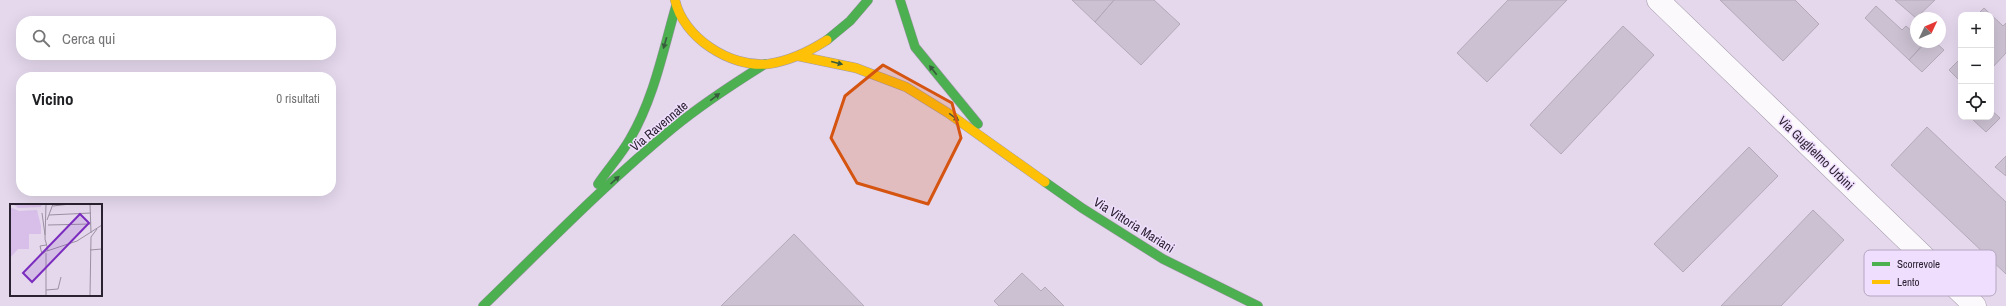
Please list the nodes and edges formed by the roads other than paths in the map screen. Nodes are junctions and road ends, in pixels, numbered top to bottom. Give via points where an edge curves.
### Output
1 (868, 0) edge
2 (900, 0) edge
3 (1658, 0) edge
4 (675, 3) edge
5 (798, 56) junction
6 (765, 64) junction
7 (1004, 153) junction
8 (575, 215) junction
9 (1917, 250) edge
10 (1965, 296) edge
11 (483, 306) edge
12 (1258, 306) edge
13 (1975, 306) edge

1 - 5 main road via 854,18 836,34
7 -> 2 main road, Via Vittoria Mariani via 952,95 915,48
3 - 9 street, Via Guglielmo Urbini
4 - 6 main road via 688,26 708,47 732,58
4 -> 8 main road, Via Ravennate via 651,94 642,114 630,139
5 - 6 main road
5 -> 7 main road, Via Vittoria Mariani via 856,68 906,87
8 -> 6 main road, Via Ravennate via 673,128 721,92
7 - 12 main road, Via Vittoria Mariani via 1082,208 1163,259
8 - 11 main road, Via Ravennate
10 - 13 street, Via Guglielmo Urbini

